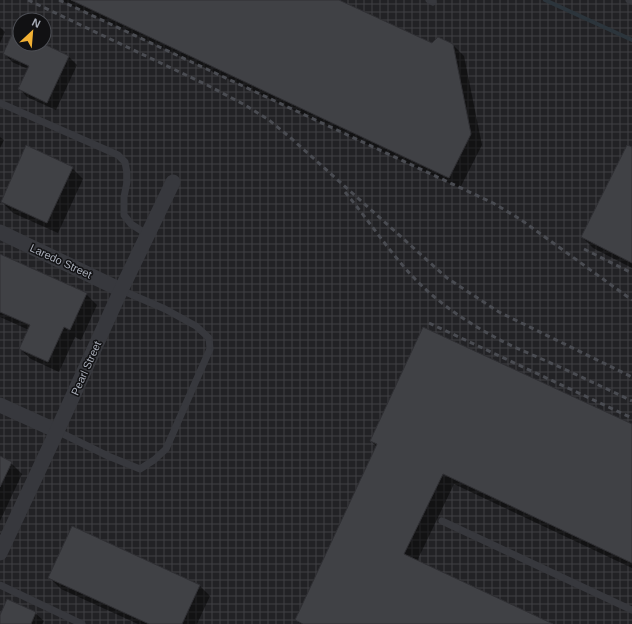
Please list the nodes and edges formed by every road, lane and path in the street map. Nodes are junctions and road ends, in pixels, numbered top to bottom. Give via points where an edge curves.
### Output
1 (0, 103) edge
2 (173, 182) dead end
3 (0, 232) edge
4 (148, 235) junction
5 (121, 290) junction
6 (0, 405) edge
7 (57, 431) junction
8 (442, 521) dead end
9 (0, 554) edge
10 (0, 585) edge
11 (632, 610) edge
12 (82, 624) edge

1 - 4 lane via 118,155 125,162 127,173 124,215 131,224
2 - 4 street, Pearl Street
3 - 5 street, Laredo Street
4 - 5 street, Pearl Street
5 - 7 street, Pearl Street
5 - 7 lane via 165,309 196,326 209,338 210,349 166,449 140,469
6 - 7 street
7 - 9 street, Pearl Street
8 - 11 lane
10 - 12 lane

